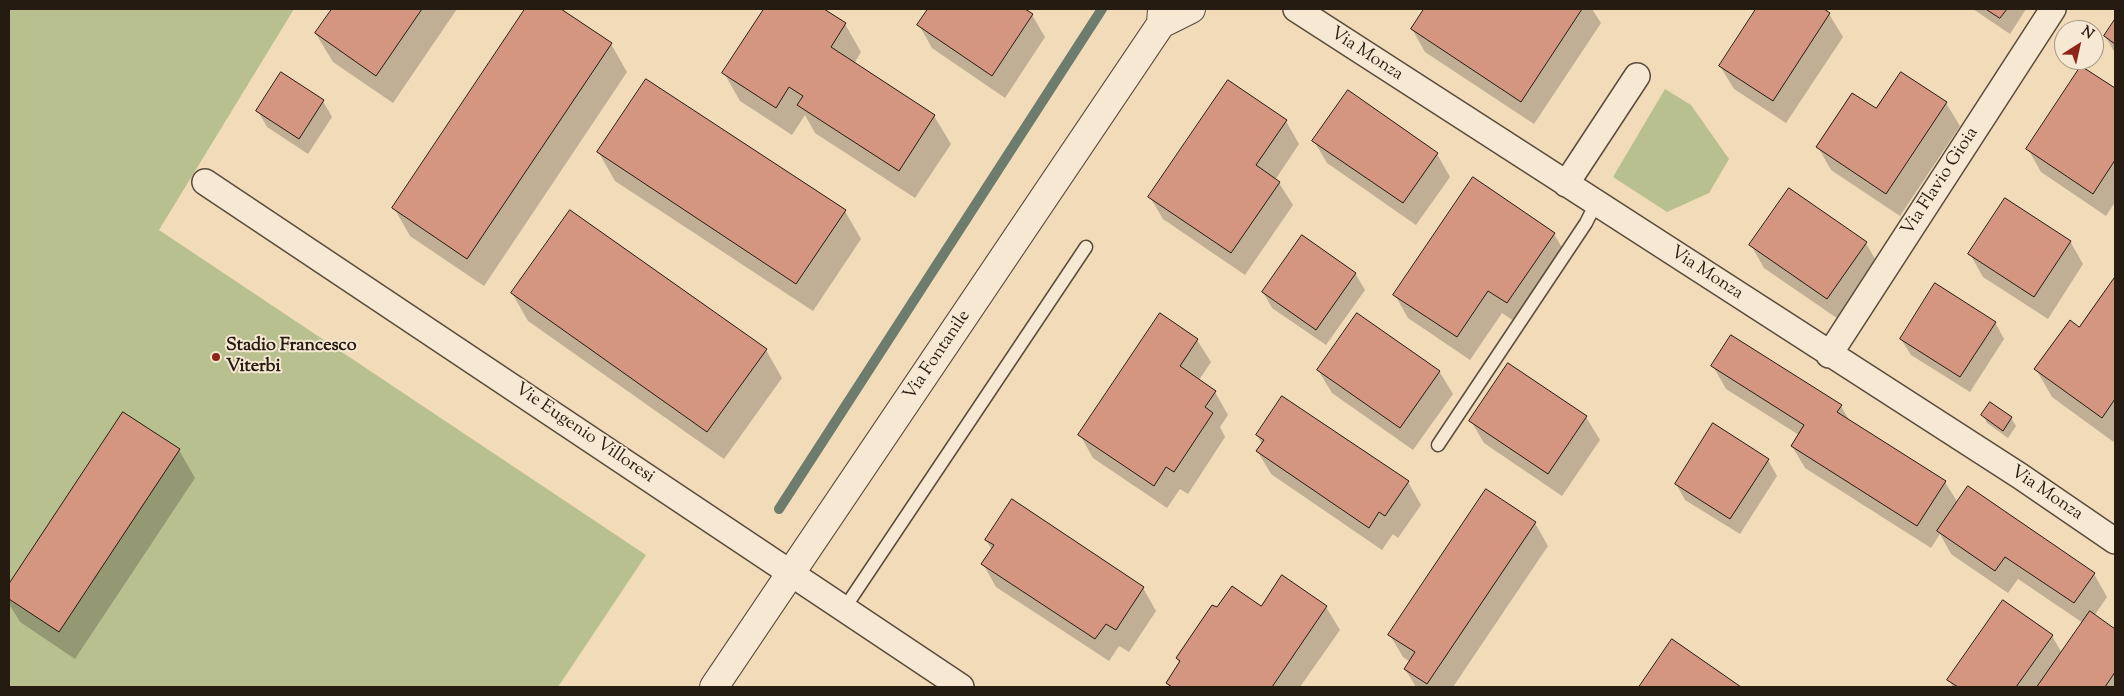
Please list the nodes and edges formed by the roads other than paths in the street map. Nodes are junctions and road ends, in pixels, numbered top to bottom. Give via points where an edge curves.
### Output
1 (1191, 9) edge
2 (1296, 9) edge
3 (2053, 9) edge
4 (1161, 16) edge
5 (1637, 76) dead end
6 (206, 182) dead end
7 (1566, 184) junction
8 (1596, 203) junction
9 (1086, 247) dead end
10 (1829, 355) junction
11 (1438, 445) dead end
12 (2115, 541) edge
13 (791, 574) junction
14 (844, 609) junction
15 (714, 687) edge
16 (962, 687) edge

1 - 4 street, Via Fontanile
2 - 7 street, Via Monza
3 - 10 street, Via Flavio Gioia
4 - 13 street, Via Fontanile
5 - 7 street
6 - 13 street, Vie Eugenio Villoresi
7 - 8 street, Via Monza
8 - 10 street, Via Monza
8 - 11 lane via 1586,223
9 - 14 lane
10 - 12 street, Via Monza
13 - 14 street, Vie Eugenio Villoresi
13 - 15 street, Via Fontanile
14 - 16 street, Vie Eugenio Villoresi

